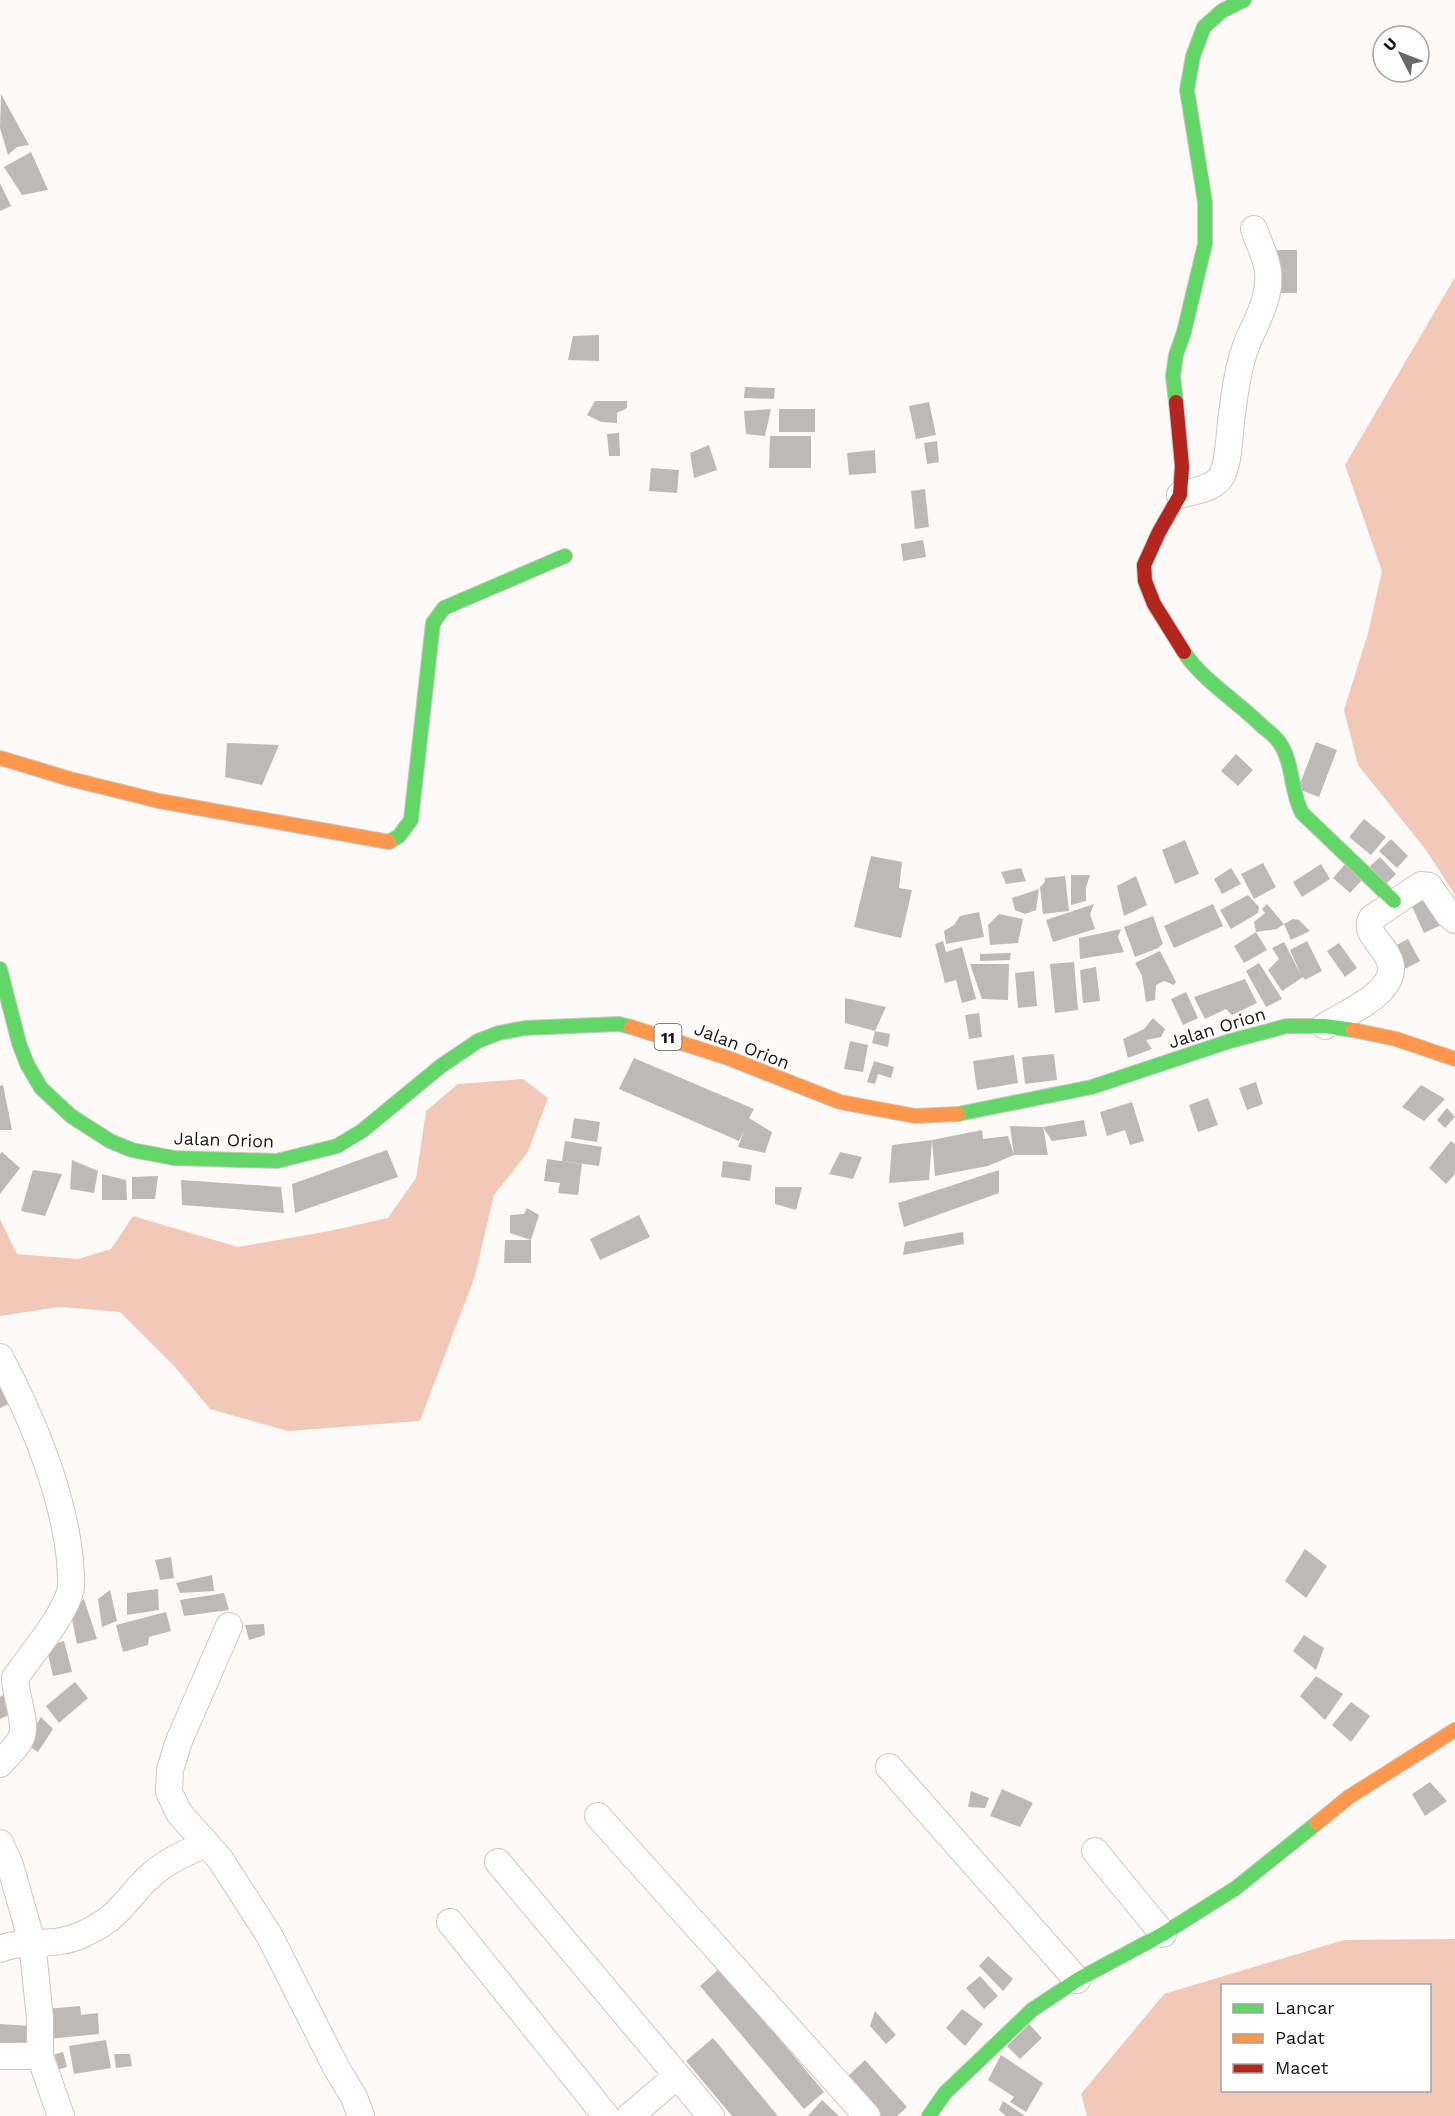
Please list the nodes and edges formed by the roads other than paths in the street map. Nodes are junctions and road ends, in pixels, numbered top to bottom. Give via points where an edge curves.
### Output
1 (1244, 0) edge
2 (1254, 229) dead end
3 (1180, 495) junction
4 (565, 556) dead end
5 (0, 758) edge
6 (1394, 902) junction
7 (1455, 920) edge
8 (0, 969) edge
9 (1325, 1026) junction
10 (1455, 1059) edge
11 (0, 1357) edge
12 (229, 1626) dead end
13 (1455, 1730) edge
14 (0, 1764) edge
15 (889, 1767) dead end
16 (598, 1816) dead end
17 (0, 1843) edge
18 (206, 1844) junction
19 (1095, 1851) dead end
20 (498, 1862) dead end
21 (450, 1922) dead end
22 (1163, 1934) junction
23 (32, 1942) junction
24 (0, 1949) edge
25 (1077, 1980) junction
26 (0, 2056) edge
27 (40, 2056) junction
28 (677, 2076) junction
29 (61, 2116) edge
30 (361, 2116) edge
31 (606, 2116) edge
32 (630, 2116) edge
33 (711, 2116) edge
34 (867, 2116) edge
35 (929, 2116) edge

1 - 3 main road via 1222,11 1204,27 1192,56 1187,90 1205,212 1204,244 1173,376 1182,466
2 - 3 street via 1268,272 1267,295 1246,346 1237,381 1225,468 1213,486
3 - 6 main road via 1144,566 1154,604 1186,656 1279,742 1288,760 1302,813
4 - 5 main road via 444,608 433,623 411,820 403,833 389,842 159,801
6 - 7 street via 1421,885 1429,886
6 - 9 street via 1369,922 1370,930 1391,961 1391,972 1369,1000
8 - 9 main road, Jalan Orion / 11 via 19,1043 41,1088 71,1116 110,1141 132,1150 174,1158 277,1161 337,1146 478,1041 525,1028 619,1024 638,1028 840,1101 915,1116 959,1114 1035,1100 1092,1087 1257,1033 1287,1026
9 - 10 main road, Jalan Orion / 11 via 1396,1039
11 - 14 street via 23,1400 47,1461 68,1538 71,1592 15,1678 24,1729 21,1739
12 - 18 street via 170,1770 169,1792 179,1813
13 - 22 main road via 1349,1797 1236,1888
15 - 25 street
16 - 34 street
17 - 23 street
18 - 23 street via 156,1871 109,1920 56,1944
18 - 30 street via 269,1935
19 - 22 street
20 - 28 street
21 - 31 street
22 - 25 main road
23 - 24 street
23 - 27 street
25 - 35 main road via 1032,2010 945,2093
26 - 27 street
27 - 29 street
28 - 32 street
28 - 33 street

